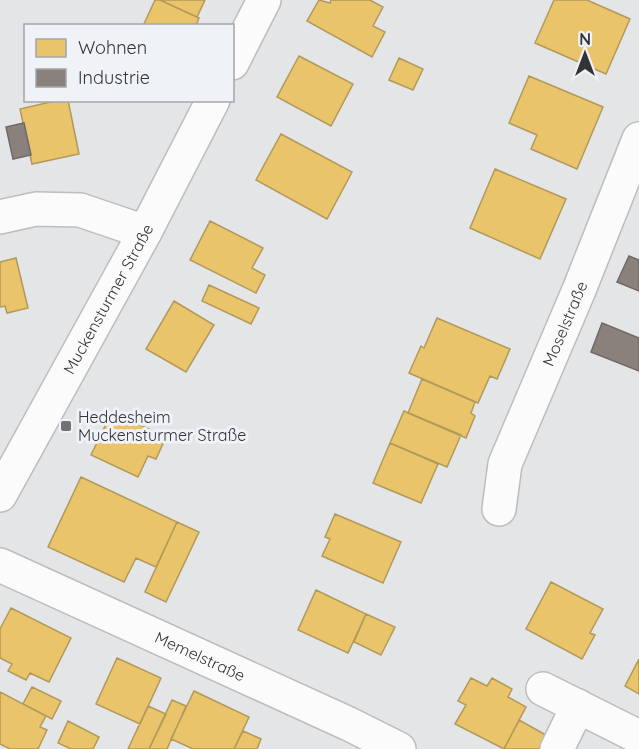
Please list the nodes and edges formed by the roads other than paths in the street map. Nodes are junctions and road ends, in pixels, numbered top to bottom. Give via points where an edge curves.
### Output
1 (264, 0) edge
2 (234, 59) edge
3 (212, 102) edge
4 (639, 139) edge
5 (0, 217) edge
6 (146, 232) junction
7 (0, 495) edge
8 (499, 508) dead end
9 (0, 565) edge
10 (543, 689) dead end
11 (578, 706) junction
12 (639, 737) edge
13 (399, 749) edge
14 (557, 749) edge

1 - 2 street
3 - 6 street, Muckensturmer Straße
4 - 8 street, Moselstraße via 505,464
5 - 6 street via 36,209 80,210
6 - 7 street, Muckensturmer Straße
9 - 13 street, Memelstraße
10 - 11 street
11 - 12 street
11 - 14 street

